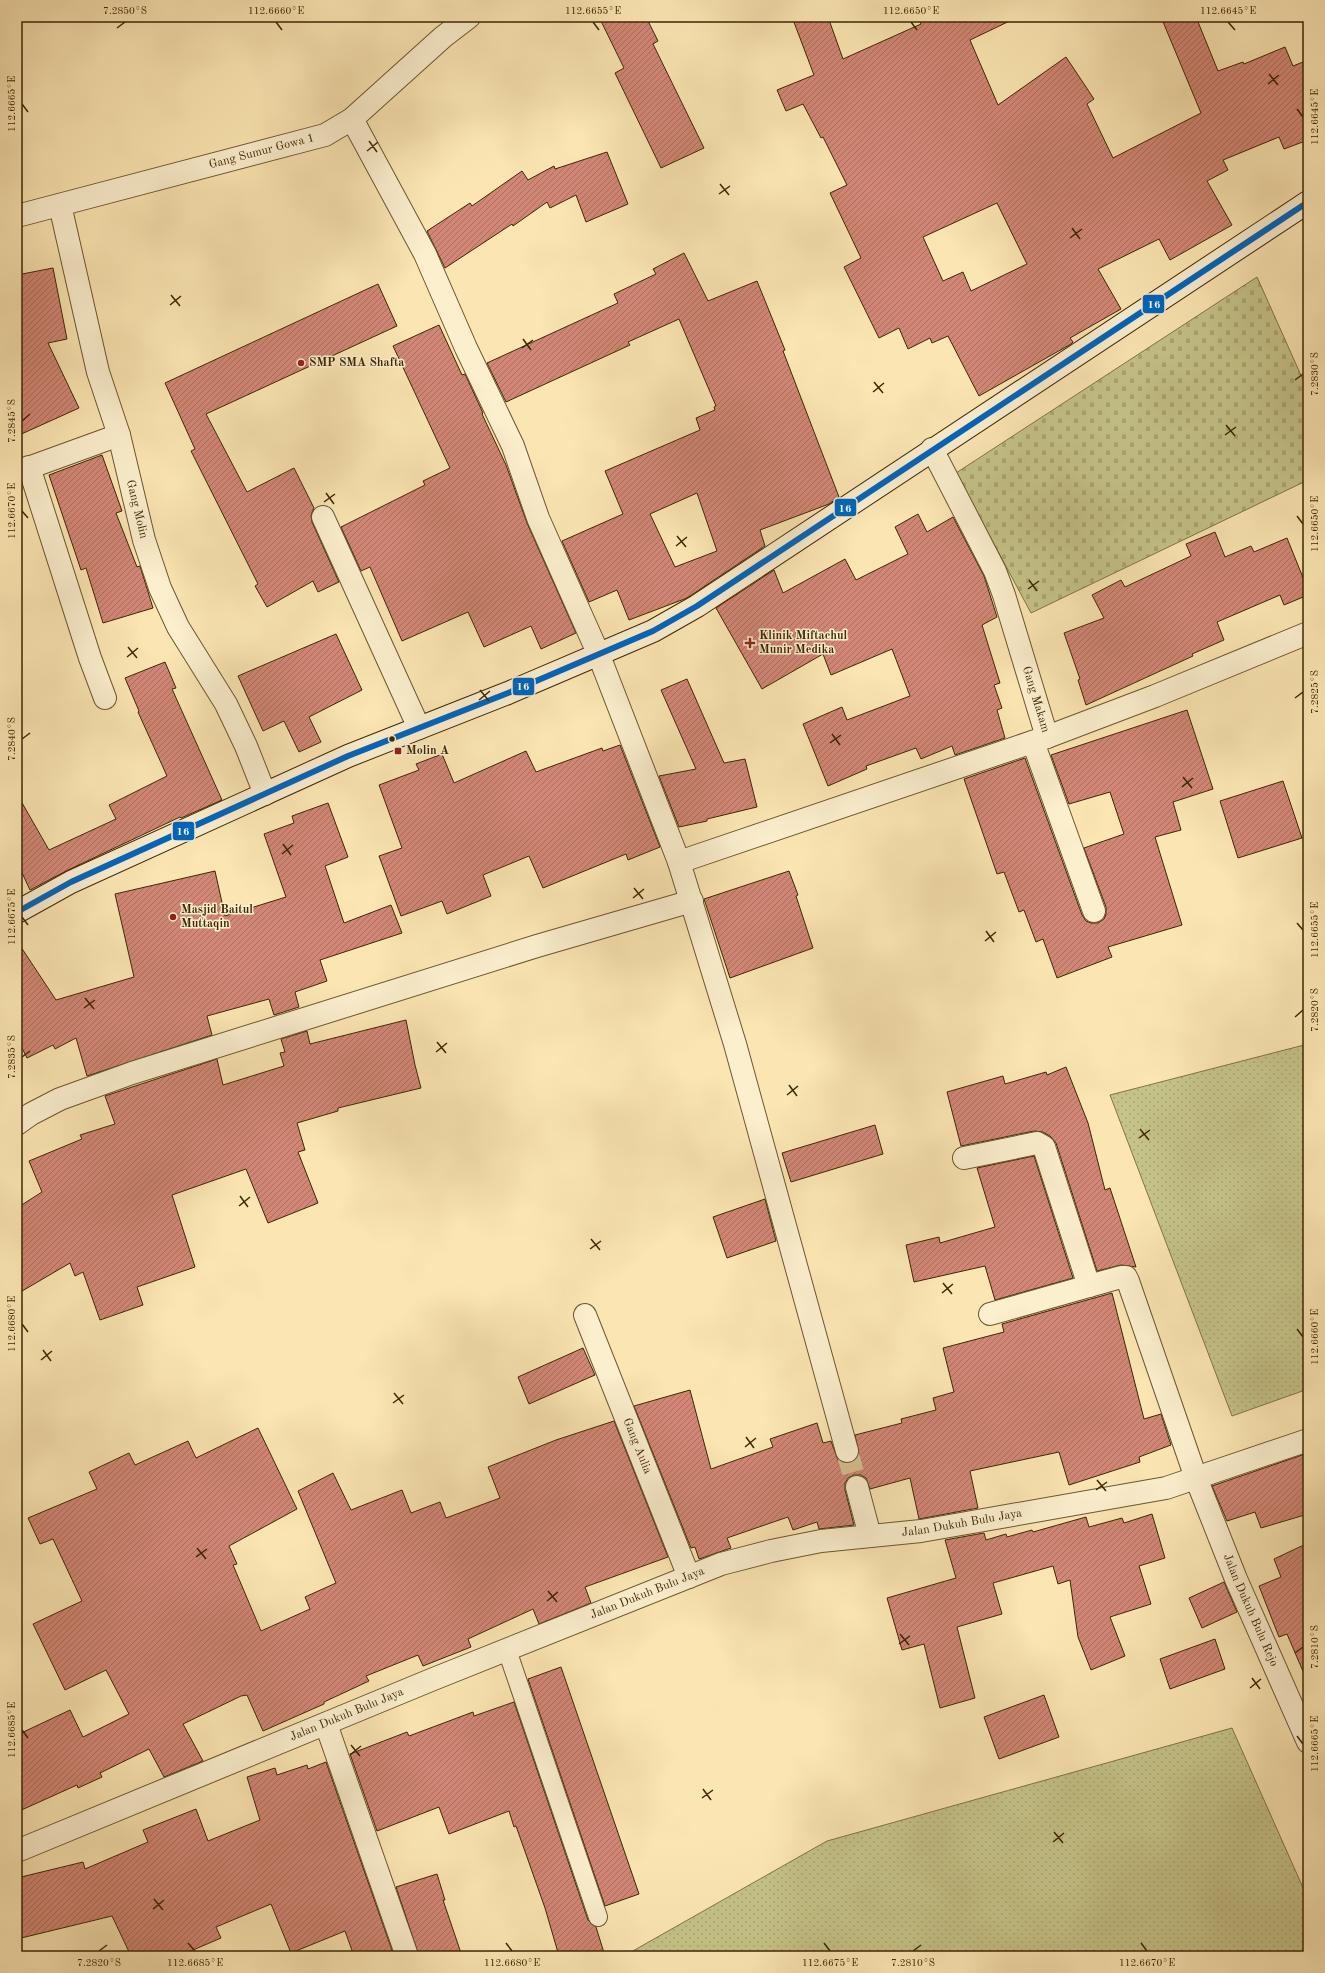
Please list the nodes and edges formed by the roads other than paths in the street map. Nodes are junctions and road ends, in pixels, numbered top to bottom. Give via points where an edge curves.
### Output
1 (469, 17) edge
2 (352, 119) junction
3 (1308, 202) edge
4 (60, 205) junction
5 (17, 216) edge
6 (119, 435) junction
7 (932, 449) junction
8 (23, 469) edge
9 (323, 517) dead end
10 (1308, 633) edge
11 (598, 653) junction
12 (105, 698) dead end
13 (419, 728) junction
14 (1040, 740) junction
15 (265, 794) junction
16 (679, 862) junction
17 (692, 901) junction
18 (1094, 911) dead end
19 (17, 912) edge
20 (17, 1124) edge
21 (964, 1158) dead end
22 (1088, 1286) junction
23 (990, 1314) dead end
24 (585, 1315) dead end
25 (1308, 1440) edge
26 (847, 1451) tunnel mouth
27 (1196, 1478) junction
28 (857, 1487) tunnel mouth
29 (870, 1536) junction
30 (689, 1577) junction
31 (507, 1650) junction
32 (326, 1724) junction
33 (1308, 1742) edge
34 (17, 1851) edge
35 (598, 1917) dead end
36 (407, 1956) edge

1 - 2 street, Gang Sumur Gowa 1 via 443,37
2 - 4 street, Gang Sumur Gowa 1 via 325,135
2 - 11 street via 425,254 513,446 538,518
3 - 7 street
4 - 5 street, Gang Sumur Gowa 1
4 - 6 street, Gang Molin via 98,372
6 - 8 street
6 - 15 street, Gang Molin via 144,540 160,588 178,627 226,704
7 - 11 street via 697,606 653,630
7 - 14 street, Gang Makam via 1004,595
8 - 12 street
9 - 13 street
10 - 14 street, Gang Makam
11 - 13 street via 508,693
11 - 16 street
13 - 15 street via 348,756
14 - 16 street
14 - 18 street
15 - 19 street via 71,882
16 - 17 street
17 - 20 street via 537,946 132,1073 60,1100
17 - 26 street via 735,1044
21 - 22 street via 1038,1143 1044,1147
22 - 23 street, Jalan Dukuh Bulu Rejo
22 - 27 street, Jalan Dukuh Bulu Rejo via 1121,1277 1128,1281
24 - 30 street, Gang Aulia
25 - 27 street, Jalan Dukuh Bulu Jaya
27 - 29 street, Jalan Dukuh Bulu Jaya via 1166,1488 921,1531
27 - 33 street, Jalan Dukuh Bulu Rejo via 1236,1579
28 - 29 street
29 - 30 street, Jalan Dukuh Bulu Jaya via 821,1541 771,1551 721,1564
30 - 31 street, Jalan Dukuh Bulu Jaya
31 - 32 street, Jalan Dukuh Bulu Jaya
31 - 35 lane
32 - 34 street, Jalan Dukuh Bulu Jaya
32 - 36 street

